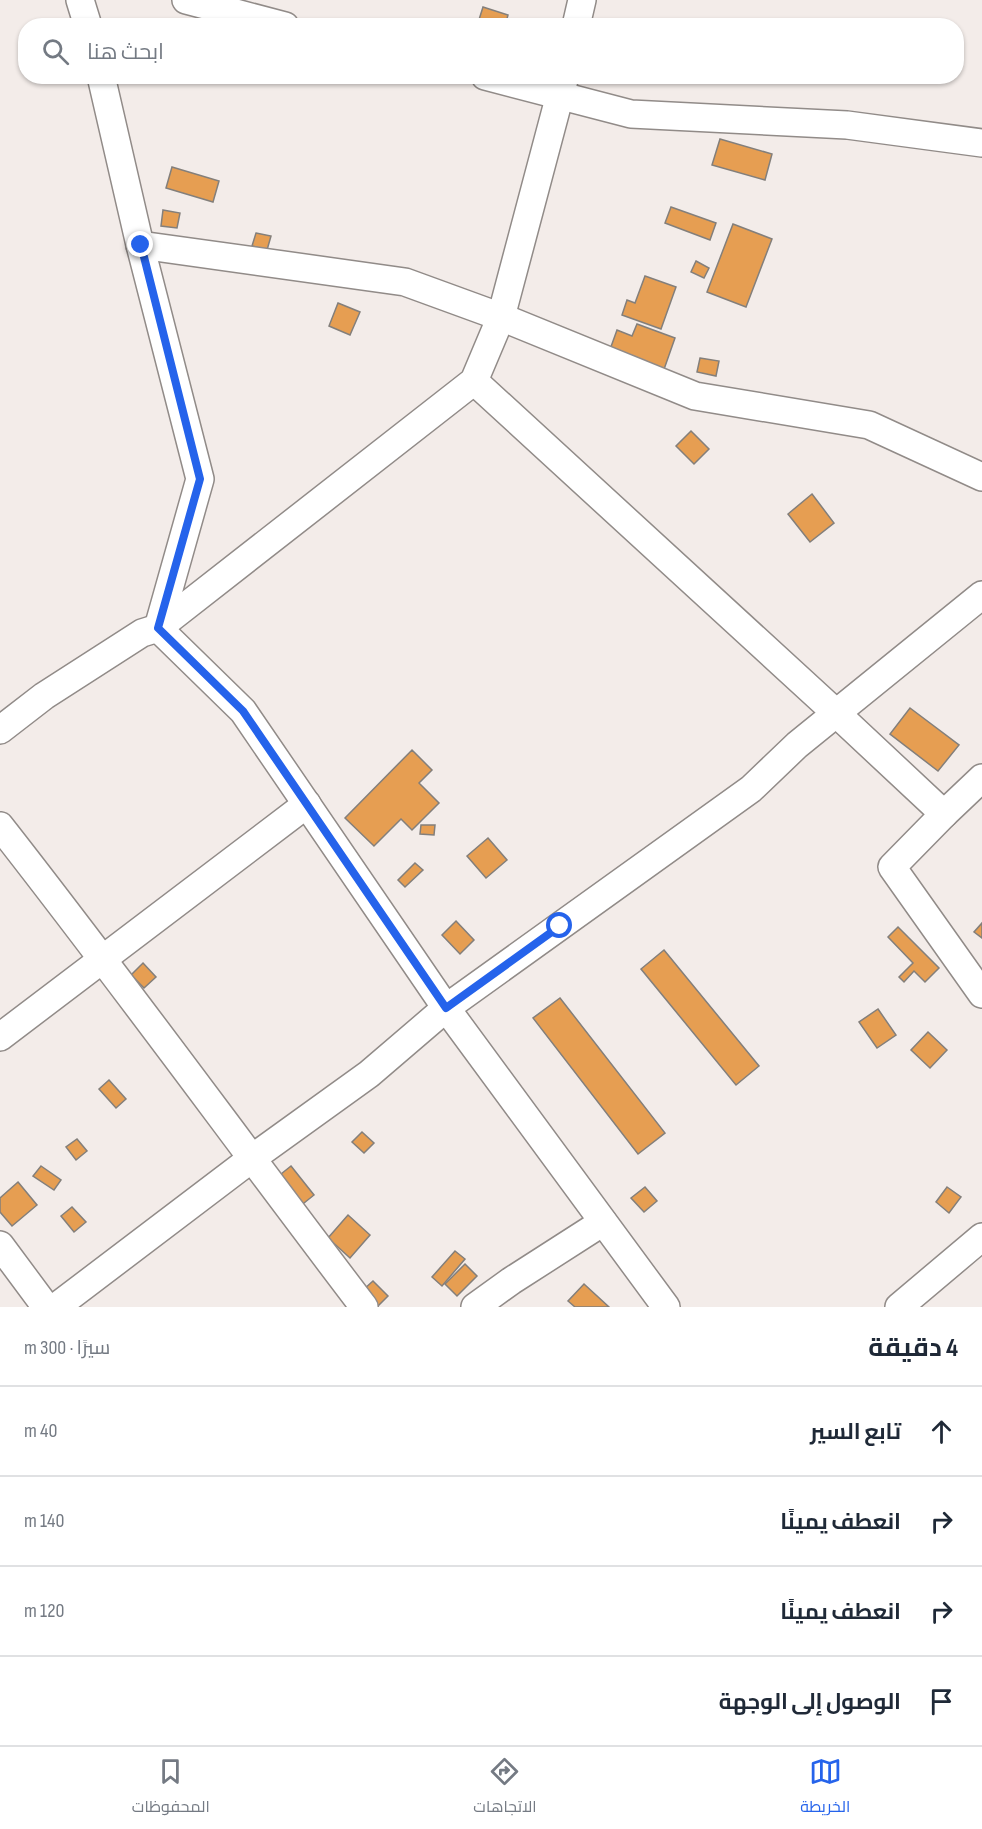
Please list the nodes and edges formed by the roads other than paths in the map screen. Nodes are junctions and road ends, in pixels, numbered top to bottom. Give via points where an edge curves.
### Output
1 (80, 0) edge
2 (186, 0) edge
3 (582, 0) edge
4 (86, 18) edge
5 (255, 18) edge
6 (578, 18) edge
7 (103, 84) edge
8 (547, 84) edge
9 (563, 86) edge
10 (982, 143) edge
11 (141, 245) junction
12 (501, 317) junction
13 (474, 381) junction
14 (982, 477) edge
15 (982, 595) edge
16 (158, 628) junction
17 (836, 713) junction
18 (0, 730) edge
19 (977, 793) edge
20 (307, 804) junction
21 (944, 814) junction
22 (0, 826) edge
23 (103, 958) junction
24 (982, 994) edge
25 (446, 1008) junction
26 (0, 1036) edge
27 (251, 1159) junction
28 (603, 1222) junction
29 (982, 1237) edge
30 (0, 1245) edge
31 (46, 1307) edge
32 (56, 1307) edge
33 (364, 1307) edge
34 (475, 1307) edge
35 (666, 1307) edge
36 (899, 1307) edge

1 - 4 street
2 - 5 street
3 - 6 street
7 - 11 street
8 - 9 street
9 - 10 street via 631,114 847,124
9 - 12 street
11 - 12 street via 405,282
11 - 16 street via 200,479
12 - 13 street
12 - 14 street via 695,396 869,424
13 - 16 street
13 - 17 street
15 - 17 street
16 - 18 street via 142,633 44,696
16 - 20 street via 243,711
17 - 21 street
17 - 25 street via 751,789
19 - 21 street
20 - 23 street
20 - 25 street
21 - 24 street via 892,867
22 - 23 street
23 - 26 street
23 - 27 street
25 - 27 street via 369,1074
25 - 28 street
27 - 32 street
27 - 33 street
28 - 34 street
28 - 35 street
29 - 36 street
30 - 31 street

